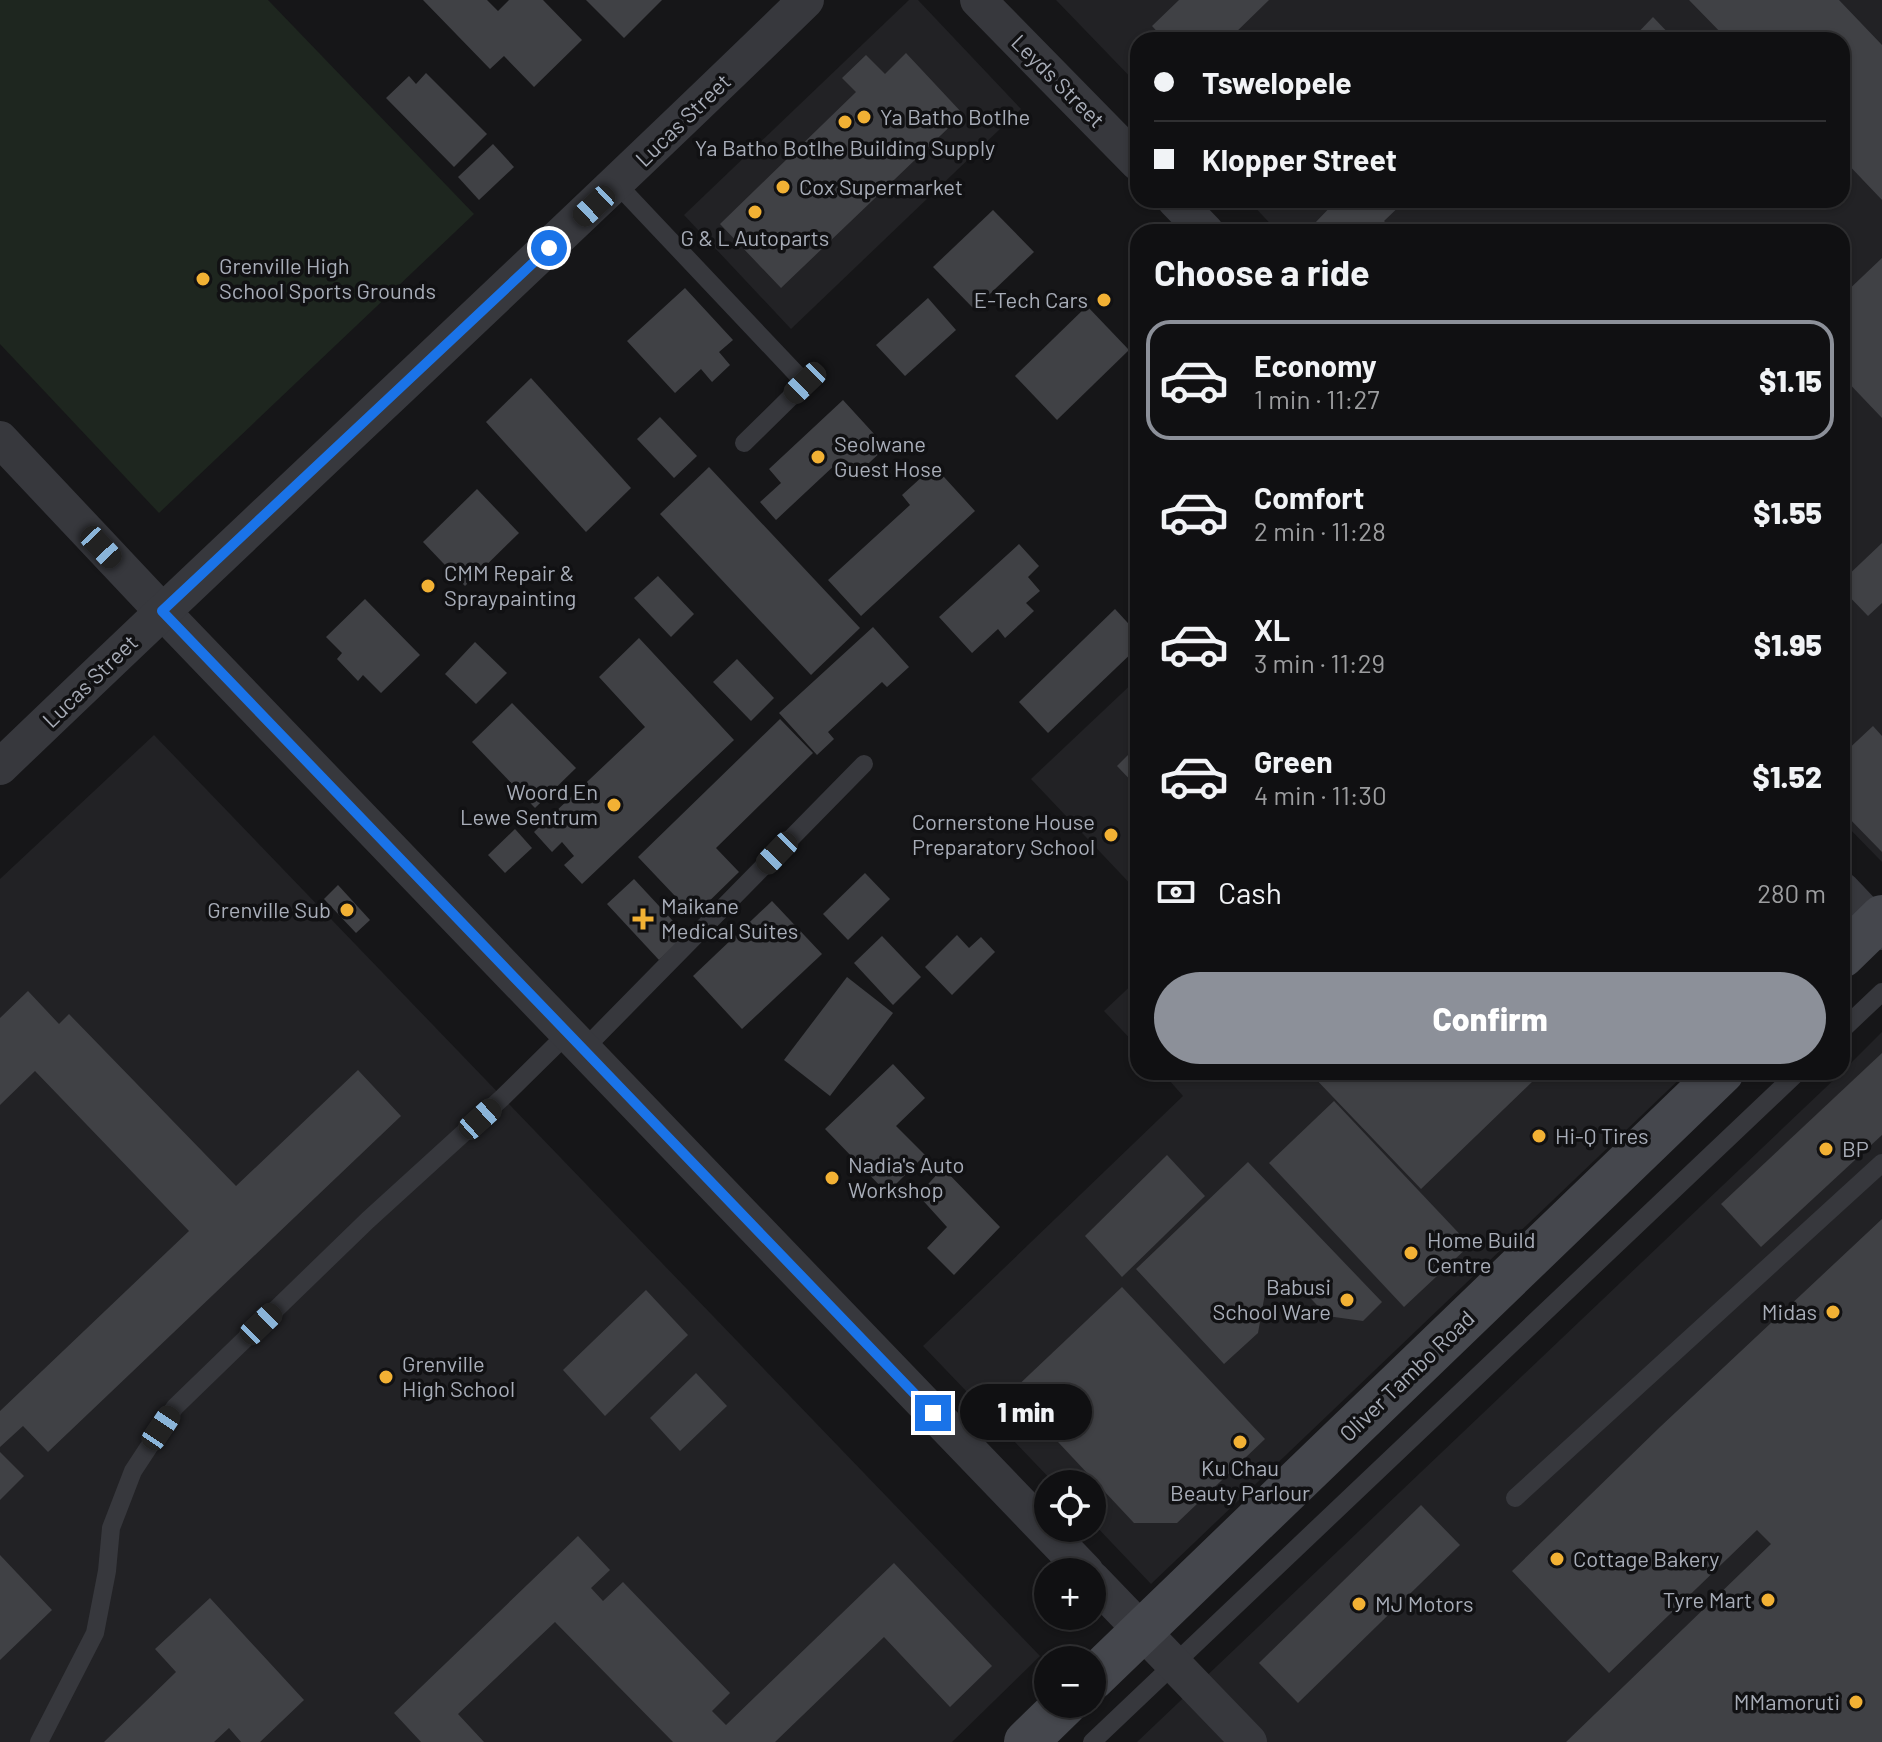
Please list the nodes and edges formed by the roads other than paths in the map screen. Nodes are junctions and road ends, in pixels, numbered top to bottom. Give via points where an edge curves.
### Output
1 (806, 0) edge
2 (978, 0) edge
3 (1130, 155) edge
4 (617, 184) junction
5 (1183, 208) edge
6 (1198, 224) edge
7 (0, 439) edge
8 (744, 443) dead end
9 (162, 611) junction
10 (864, 764) dead end
11 (0, 767) edge
12 (1850, 897) edge
13 (1880, 924) edge
14 (1850, 949) edge
15 (1882, 992) edge
16 (1850, 1022) edge
17 (577, 1040) junction
18 (1714, 1080) edge
19 (1790, 1080) edge
20 (1882, 1163) edge
21 (1515, 1498) dead end
22 (1073, 1558) edge
23 (1106, 1594) edge
24 (1142, 1631) junction
25 (1175, 1664) junction
26 (1106, 1666) edge
27 (1051, 1718) edge
28 (39, 1742) edge
29 (1026, 1742) edge
30 (1092, 1742) edge
31 (1249, 1742) edge

1 - 4 street, Lucas Street
2 - 3 street, Leyds Street
4 - 8 lane via 805,383
4 - 9 street, Lucas Street
5 - 6 street
7 - 9 street
9 - 11 street, Lucas Street
9 - 17 street
10 - 17 lane
12 - 13 street
13 - 14 main road
15 - 16 lane
17 - 22 street
17 - 28 lane via 502,1098 356,1231 175,1407 133,1471 111,1528 95,1633
18 - 24 main road, Oliver Tambo Road
19 - 25 lane
20 - 21 lane
23 - 24 street
24 - 25 street
24 - 26 main road, Oliver Tambo Road
25 - 30 lane
25 - 31 street
27 - 29 main road

